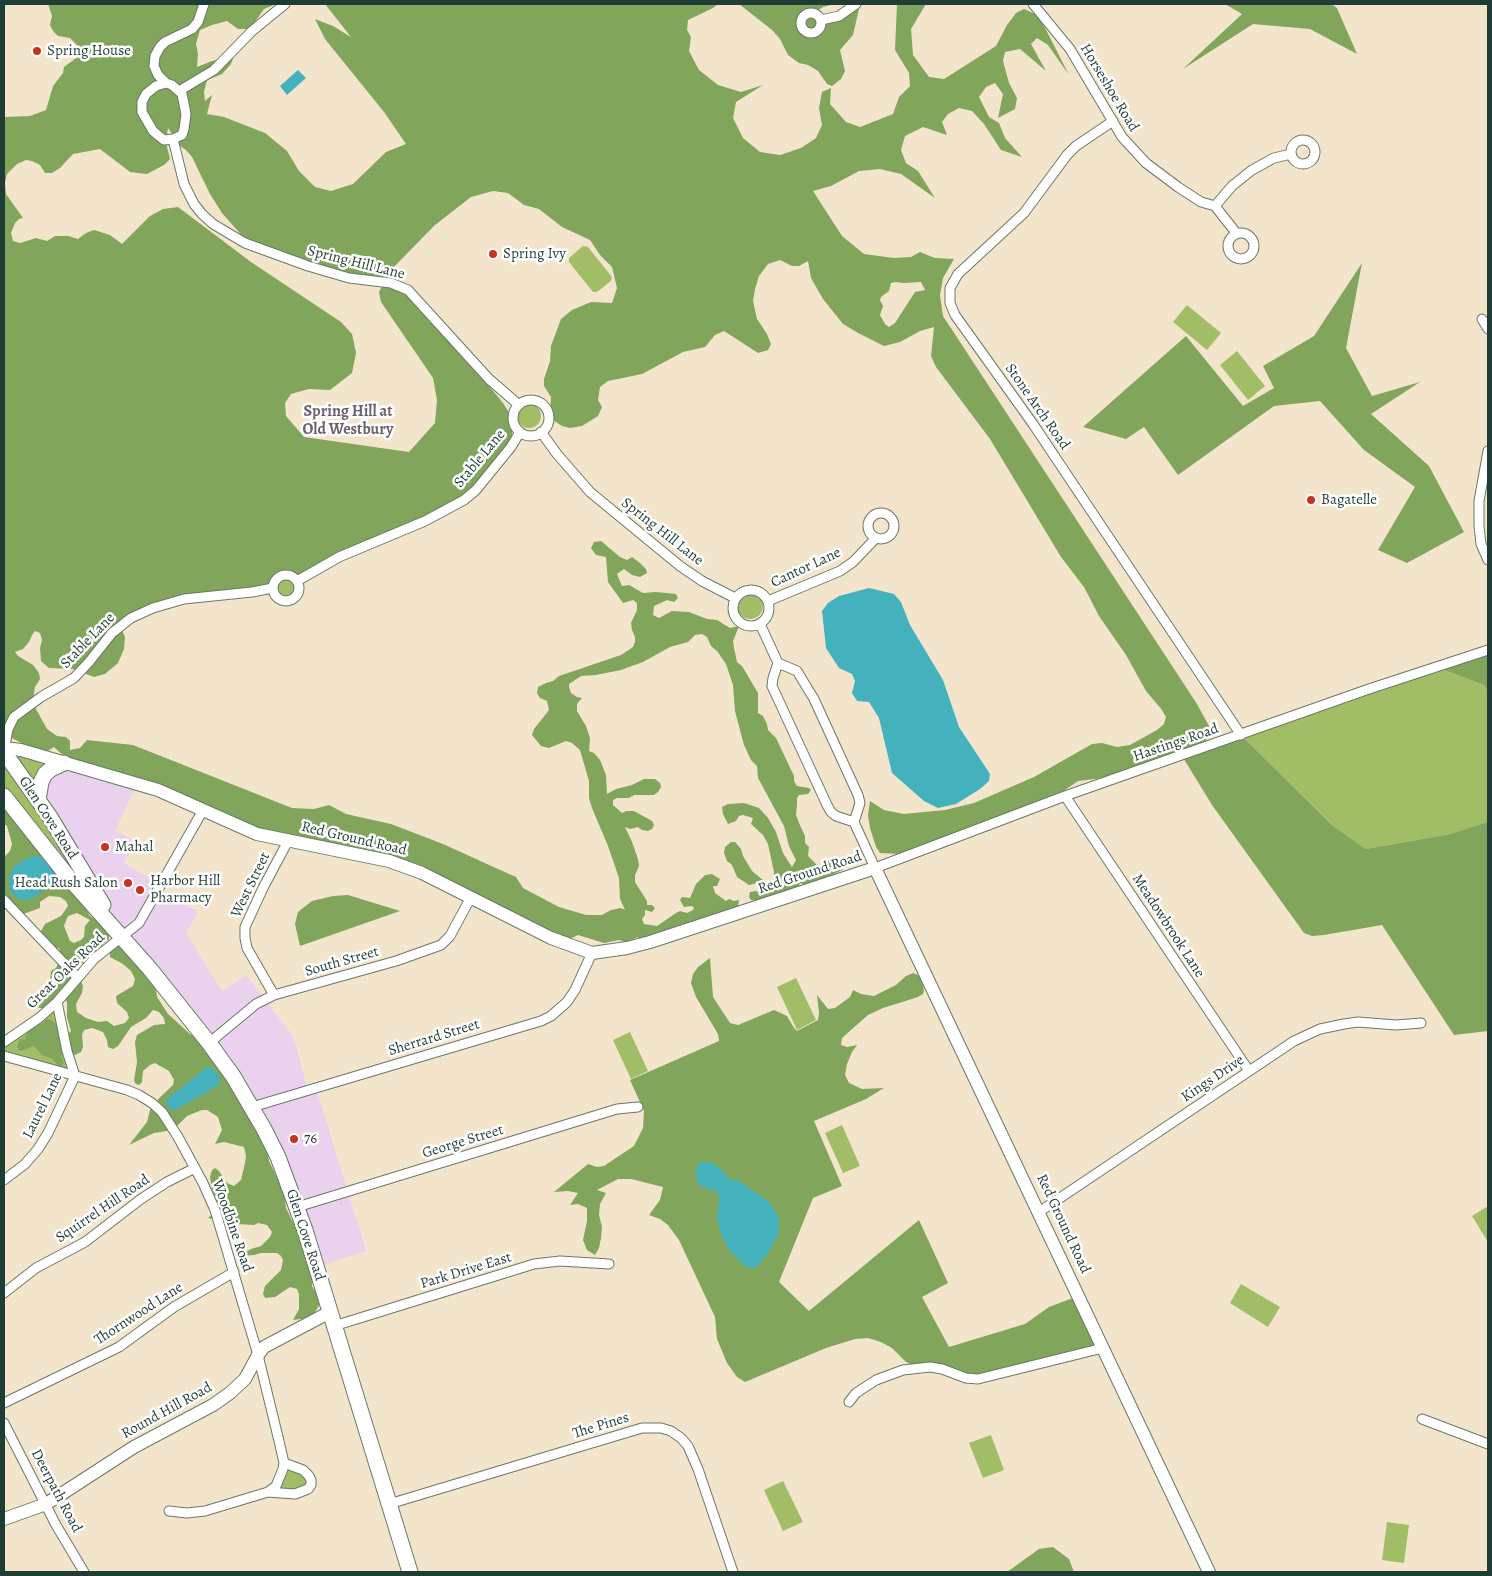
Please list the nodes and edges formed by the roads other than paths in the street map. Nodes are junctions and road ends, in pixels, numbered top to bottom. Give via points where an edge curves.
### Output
1 (204, 4) edge
2 (285, 4) edge
3 (856, 4) edge
4 (1033, 4) edge
5 (821, 20) dead end
6 (166, 83) junction
7 (179, 91) junction
8 (1113, 121) junction
9 (173, 140) junction
10 (1291, 154) dead end
11 (1215, 206) junction
12 (1237, 234) dead end
13 (1482, 318) dead end
14 (1488, 329) edge
15 (519, 405) junction
16 (520, 432) junction
17 (541, 432) junction
18 (1488, 451) edge
19 (876, 538) dead end
20 (1488, 560) edge
21 (297, 581) junction
22 (273, 588) junction
23 (735, 598) junction
24 (768, 601) junction
25 (760, 624) junction
26 (1488, 650) edge
27 (778, 663) junction
28 (1241, 735) junction
29 (5, 750) edge
30 (50, 758) junction
31 (64, 763) junction
32 (4, 796) edge
33 (1065, 796) junction
34 (38, 800) junction
35 (203, 810) junction
36 (854, 822) junction
37 (288, 841) junction
38 (875, 868) junction
39 (471, 897) junction
40 (4, 902) edge
41 (122, 936) junction
42 (592, 953) junction
43 (78, 978) junction
44 (274, 996) junction
45 (56, 1002) junction
46 (1421, 1024) dead end
47 (4, 1042) edge
48 (209, 1043) junction
49 (4, 1056) edge
50 (1249, 1071) junction
51 (75, 1076) junction
52 (638, 1106) dead end
53 (252, 1107) junction
54 (195, 1168) junction
55 (4, 1180) edge
56 (297, 1207) junction
57 (1039, 1212) junction
58 (609, 1264) dead end
59 (234, 1272) junction
60 (4, 1292) edge
61 (332, 1319) junction
62 (1103, 1348) junction
63 (258, 1355) junction
64 (849, 1402) dead end
65 (4, 1403) edge
66 (1422, 1419) dead end
67 (4, 1423) edge
68 (1488, 1444) edge
69 (284, 1463) junction
70 (268, 1492) junction
71 (46, 1504) junction
72 (389, 1504) junction
73 (170, 1511) dead end
74 (4, 1519) edge
75 (84, 1572) edge
76 (410, 1572) edge
77 (733, 1572) edge
78 (1209, 1572) edge

1 - 6 street via 192,29 165,42 155,56 154,66
2 - 7 street via 252,31 214,70
3 - 5 street via 839,16
4 - 8 street, Horseshoe Road via 1070,49
6 - 7 street
6 - 9 street via 146,94 142,112 158,136
7 - 9 street via 185,104 186,122 182,135
8 - 11 street, Horseshoe Road via 1122,137 1146,162 1200,202
8 - 28 street, Stone Arch Road via 1076,146 1024,213 958,274 950,288 950,303 955,315 1033,424
9 - 15 street, Spring Hill Lane via 184,184 194,204 213,224 245,243 308,266 349,278 391,283 408,290 489,379
10 - 11 street via 1274,158 1248,173
11 - 12 street, Horseshoe Road
13 - 14 street
15 - 16 street via 513,419
15 - 17 street via 532,400 545,407 548,418
16 - 17 street via 530,435
16 - 21 street, Stable Lane via 482,483 464,500 425,521 339,557
17 - 23 street, Spring Hill Lane via 590,492 680,566
18 - 20 street via 1478,526
19 - 24 street, Cantor Lane via 840,571
21 - 22 street, Stable Lane via 291,576 282,576
21 - 22 street via 298,594 291,600 279,599
22 - 29 street, Stable Lane via 184,599 131,618 112,633 74,678 14,717 8,729
23 - 24 street via 750,589 761,592
23 - 25 street via 733,610 738,620 748,626
24 - 25 street via 769,612
25 - 27 street
26 - 28 street, Hastings Road
27 - 36 street via 797,671 814,699 858,795 860,802
27 - 36 street via 772,686 827,806 836,816
28 - 33 street, Hastings Road
29 - 30 street, Red Ground Road
29 - 30 street, Red Ground Road via 21,750
29 - 34 main road, Glen Cove Road
30 - 31 street, Red Ground Road
31 - 34 main road via 45,774
31 - 35 street, Red Ground Road via 158,790
32 - 41 main road, Glen Cove Road via 69,878
33 - 38 street, Hastings Road
33 - 50 street, Meadowbrook Lane
34 - 41 main road, Glen Cove Road
35 - 37 street, Red Ground Road via 257,834
35 - 41 street, Great Oaks Road via 141,920
36 - 38 street
37 - 39 street, Red Ground Road via 389,861
37 - 44 street, West Street via 245,927 247,948
38 - 42 street, Red Ground Road via 650,942
38 - 57 street, Red Ground Road
39 - 42 street, Red Ground Road via 551,938
39 - 44 street, South Street via 450,936 441,945
40 - 43 street
41 - 43 street, Great Oaks Road via 94,959
41 - 48 main road, Glen Cove Road
42 - 53 street, Sherrard Street via 567,1002 541,1021
43 - 45 street, Great Oaks Road
44 - 48 street, South Street via 256,1004
45 - 47 street, Great Oaks Road
45 - 51 street, Laurel Lane
46 - 50 street, Kings Drive via 1358,1022 1320,1029 1294,1041
48 - 53 main road, Glen Cove Road
49 - 51 street, Woodbine Road
50 - 57 street, Kings Drive
51 - 54 street, Woodbine Road via 127,1090 152,1103 162,1112
51 - 55 street, Laurel Lane via 38,1150
52 - 56 street, George Street via 617,1109
53 - 56 main road, Glen Cove Road via 278,1158
54 - 59 street, Woodbine Road via 215,1210
54 - 60 street, Squirrel Hill Road via 148,1195 85,1242 36,1268
56 - 61 main road, Glen Cove Road
57 - 62 street, Red Ground Road
58 - 61 street, Park Drive East via 560,1261 534,1264
59 - 63 street, Woodbine Road
59 - 65 street, Thornwood Lane via 174,1307 119,1346
61 - 63 street, Round Hill Road via 272,1342
61 - 72 main road, Glen Cove Road
62 - 64 street via 978,1379 930,1367 903,1370 876,1380 856,1393
62 - 78 street, Red Ground Road
63 - 69 street, Woodbine Road
63 - 71 street, Round Hill Road via 245,1379 221,1400 134,1447
66 - 68 street
67 - 71 street, Deerpath Road
69 - 70 street via 279,1482
69 - 70 street via 303,1470 311,1480 311,1486 295,1494
70 - 73 street via 205,1511
71 - 74 street, Round Hill Road
71 - 75 street, Deerpath Road
72 - 76 main road, Glen Cove Road
72 - 77 street, The Pines via 642,1428 661,1428 671,1431 688,1446

